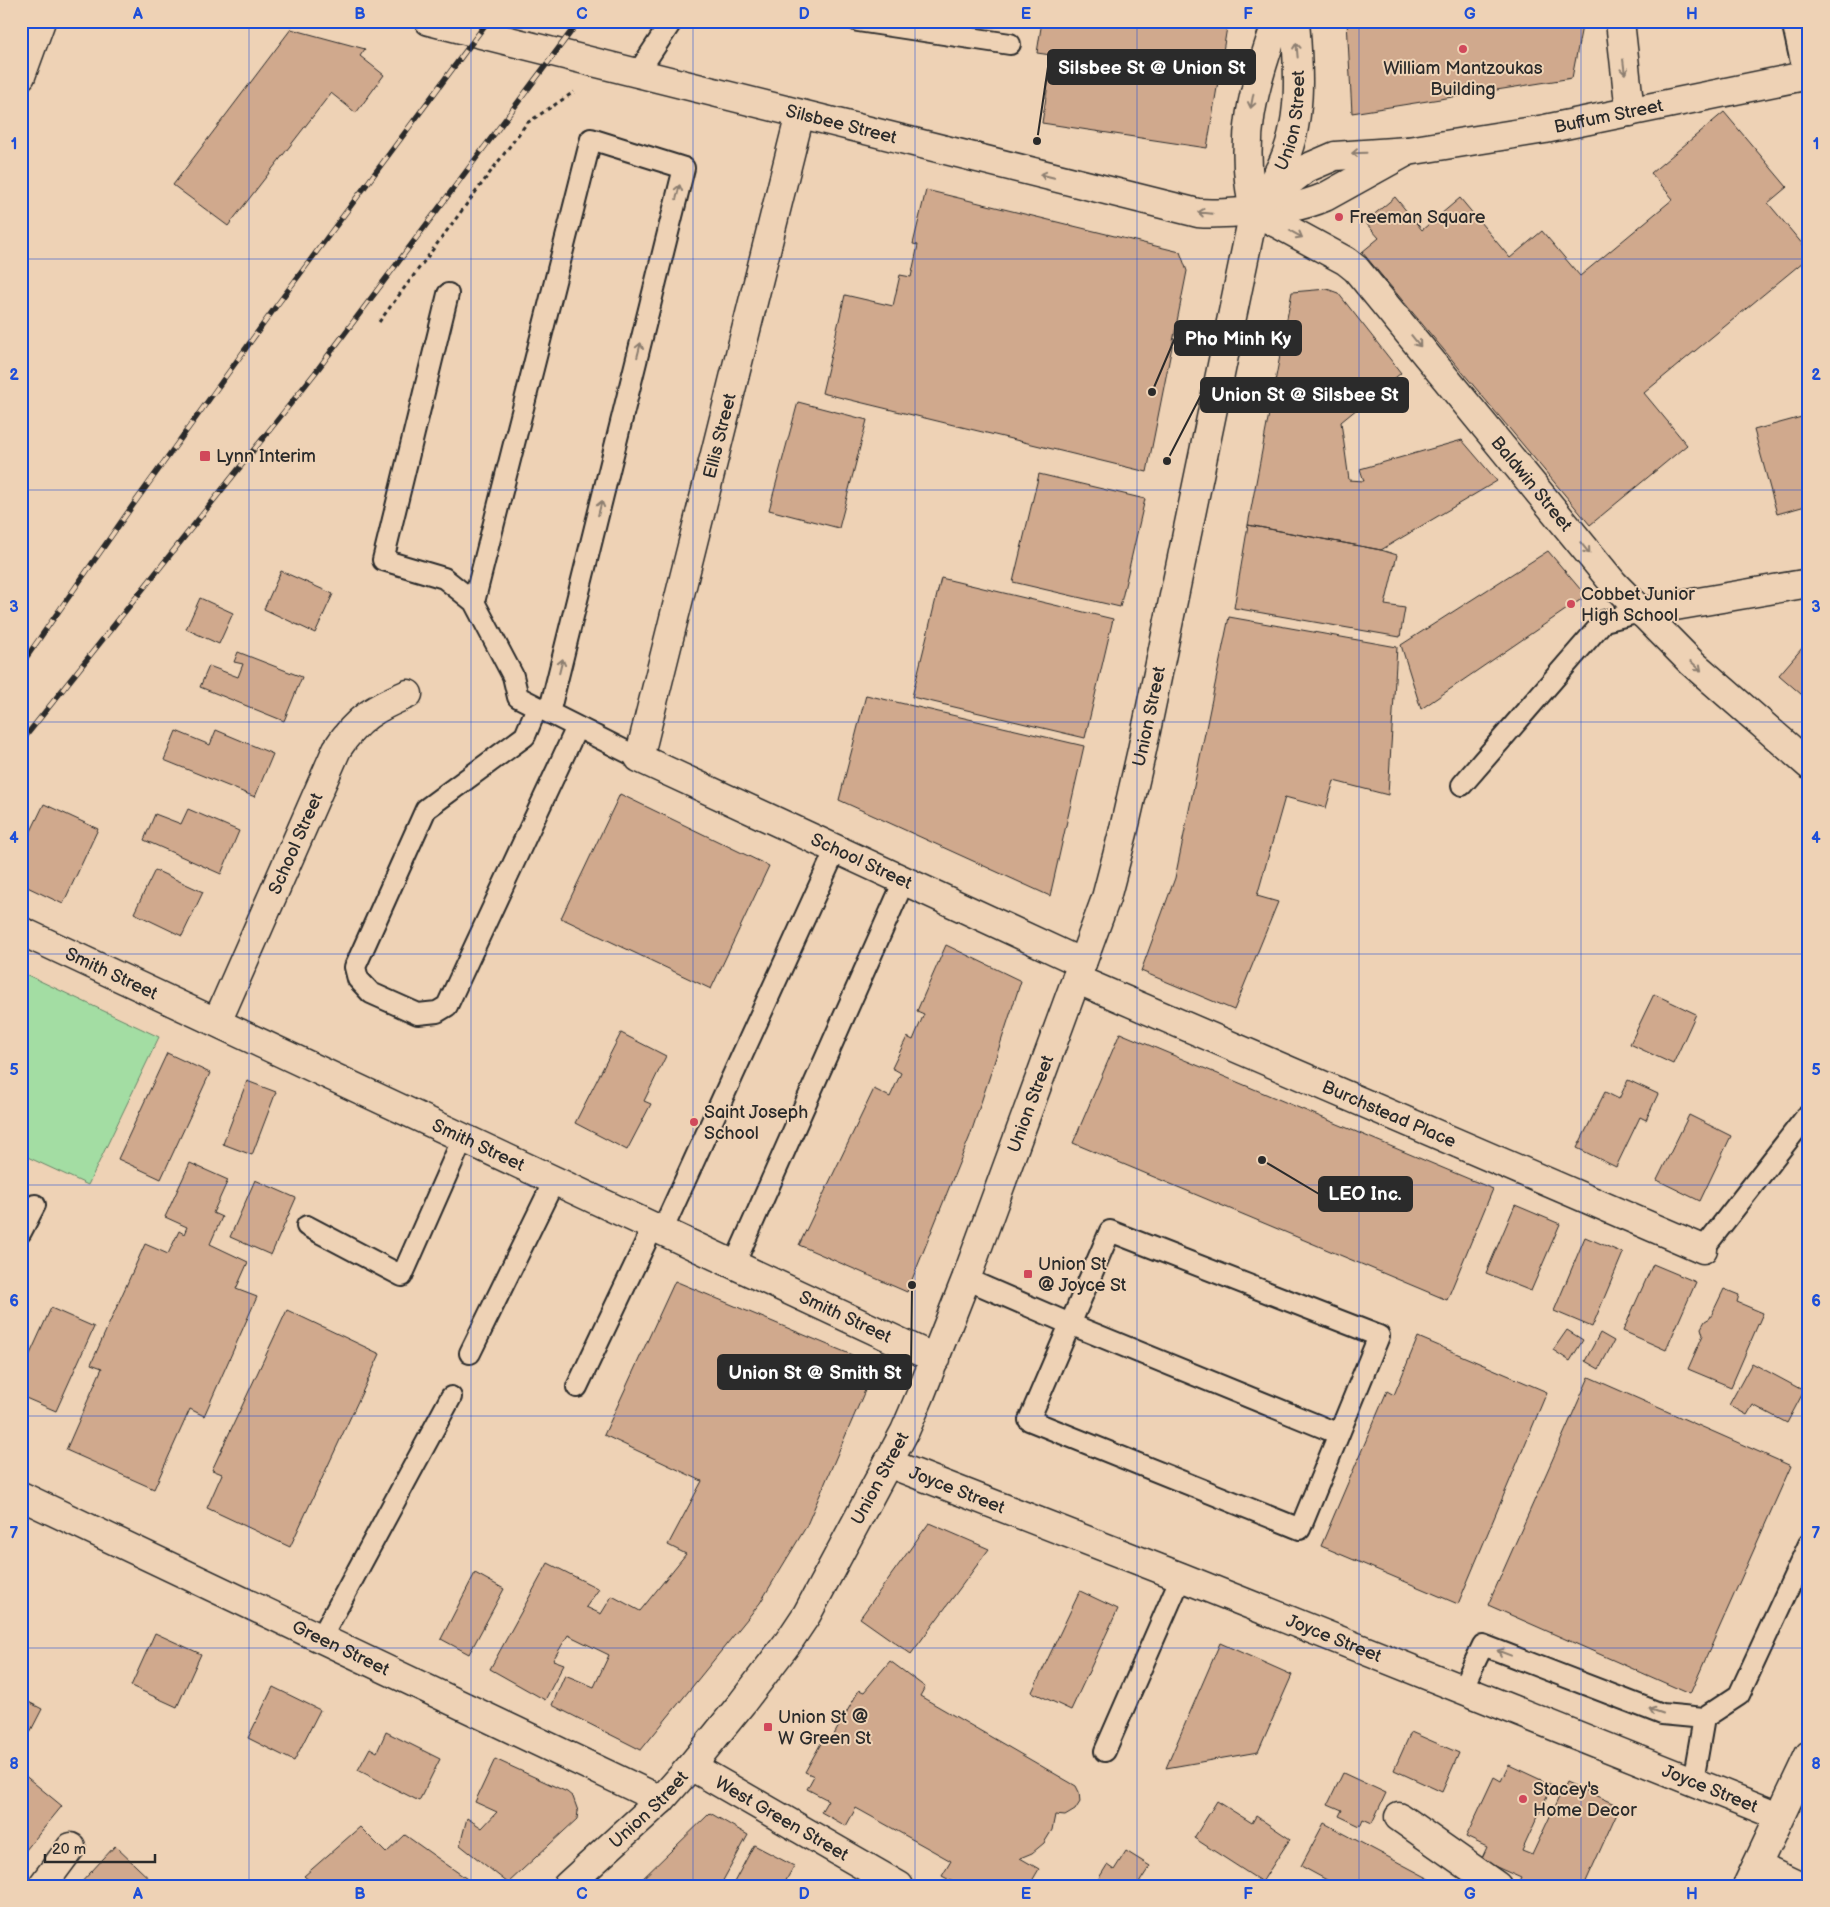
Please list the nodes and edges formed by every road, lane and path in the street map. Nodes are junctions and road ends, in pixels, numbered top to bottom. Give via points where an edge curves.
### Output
1 (41, 21) edge
2 (429, 21) edge
3 (672, 21) edge
4 (858, 21) edge
5 (1276, 21) edge
6 (1295, 21) edge
7 (1620, 21) edge
8 (1792, 21) edge
9 (1010, 44) dead end
10 (611, 67) junction
11 (638, 74) junction
12 (21, 76) edge
13 (1806, 76) edge
14 (1630, 112) junction
15 (800, 114) junction
16 (1254, 211) junction
17 (448, 294) dead end
18 (379, 322) dead end
19 (1809, 583) edge
20 (474, 602) junction
21 (1640, 612) junction
22 (408, 694) dead end
23 (543, 710) junction
24 (577, 727) junction
25 (639, 758) junction
26 (1809, 765) edge
27 (1462, 784) dead end
28 (836, 849) junction
29 (904, 881) junction
30 (21, 931) edge
31 (1080, 972) junction
32 (217, 1022) junction
33 (1806, 1117) dead end
34 (463, 1138) junction
35 (554, 1181) junction
36 (34, 1206) dead end
37 (307, 1226) dead end
38 (658, 1229) junction
39 (21, 1232) edge
40 (1702, 1249) joint
41 (734, 1265) junction
42 (966, 1279) junction
43 (1070, 1324) junction
44 (470, 1353) dead end
45 (936, 1359) junction
46 (577, 1387) dead end
47 (452, 1397) dead end
48 (1339, 1434) junction
49 (888, 1463) junction
50 (21, 1496) edge
51 (1809, 1544) edge
52 (1181, 1577) junction
53 (321, 1638) junction
54 (1462, 1689) junction
55 (1704, 1718) junction
56 (1106, 1751) dead end
57 (1809, 1755) edge
58 (691, 1766) junction
59 (1693, 1781) junction
60 (661, 1800) junction
61 (1399, 1816) dead end
62 (1780, 1816) junction
63 (71, 1847) dead end
64 (1752, 1876) edge
65 (42, 1886) edge
66 (568, 1886) edge
67 (899, 1886) edge
68 (1497, 1886) edge
69 (1799, 1886) edge

1 - 12 street
2 - 10 street, Silsbee Street
3 - 11 lane
4 - 9 lane
5 -> 16 street, Union Street via 1254,92 1246,137
16 -> 6 street, Union Street via 1281,168 1292,132 1299,85
7 -> 14 street
8 - 13 lane
10 - 11 street, Silsbee Street
10 - 18 path via 526,123
11 - 15 street, Silsbee Street
13 - 14 street, Buffum Street
14 - 16 street, Buffum Street via 1408,151 1350,153 1321,160 1293,178
16 -> 15 street, Silsbee Street via 1210,214 1186,210
15 - 25 street, Ellis Street
16 -> 21 street, Baldwin Street via 1356,269
16 - 31 street, Union Street via 1133,793 1106,898
17 - 20 lane via 383,560 444,578
19 - 21 street
20 - 23 lane via 513,676 518,697
23 -> 20 lane via 684,168 591,139
21 -> 26 street, Baldwin Street via 1691,662
21 - 27 lane via 1604,621
22 - 32 street, School Street via 366,715 354,725 337,749
23 - 24 lane
23 - 24 lane via 524,736 426,809 355,968 358,979 371,993 418,1014 437,1012 447,1006
24 - 25 lane
25 - 28 street, School Street
28 - 29 street, School Street
28 - 38 lane
29 - 31 street, School Street
29 - 41 lane
30 - 32 street, Smith Street
31 - 40 street, Burchstead Place
31 - 42 street, Union Street
32 - 34 street, Smith Street
33 - 40 lane
34 - 35 street, Smith Street
34 - 37 lane via 402,1276
35 - 38 street, Smith Street
35 - 44 lane
36 - 39 lane
38 - 41 street, Smith Street
38 - 46 lane
41 - 45 street, Smith Street
42 - 43 lane
42 - 45 street, Union Street
43 - 48 lane
43 - 48 lane via 1110,1231 1380,1336
43 - 48 lane via 1028,1420 1300,1529
45 - 49 street, Union Street
47 - 53 lane
49 - 52 street, Joyce Street
49 - 58 street, Union Street via 807,1614
50 - 53 street, Green Street
51 - 55 lane via 1739,1695
52 - 54 street, Joyce Street
52 - 56 lane
53 - 60 street, Green Street
55 -> 54 lane via 1662,1714 1483,1645
54 - 59 street, Joyce Street
55 - 59 lane
57 - 62 street
58 - 60 street, Union Street
58 - 67 street, West Green Street
59 - 62 street, Joyce Street
60 - 66 street, Union Street
61 - 68 street
62 - 64 street
63 - 65 street
64 - 69 street

